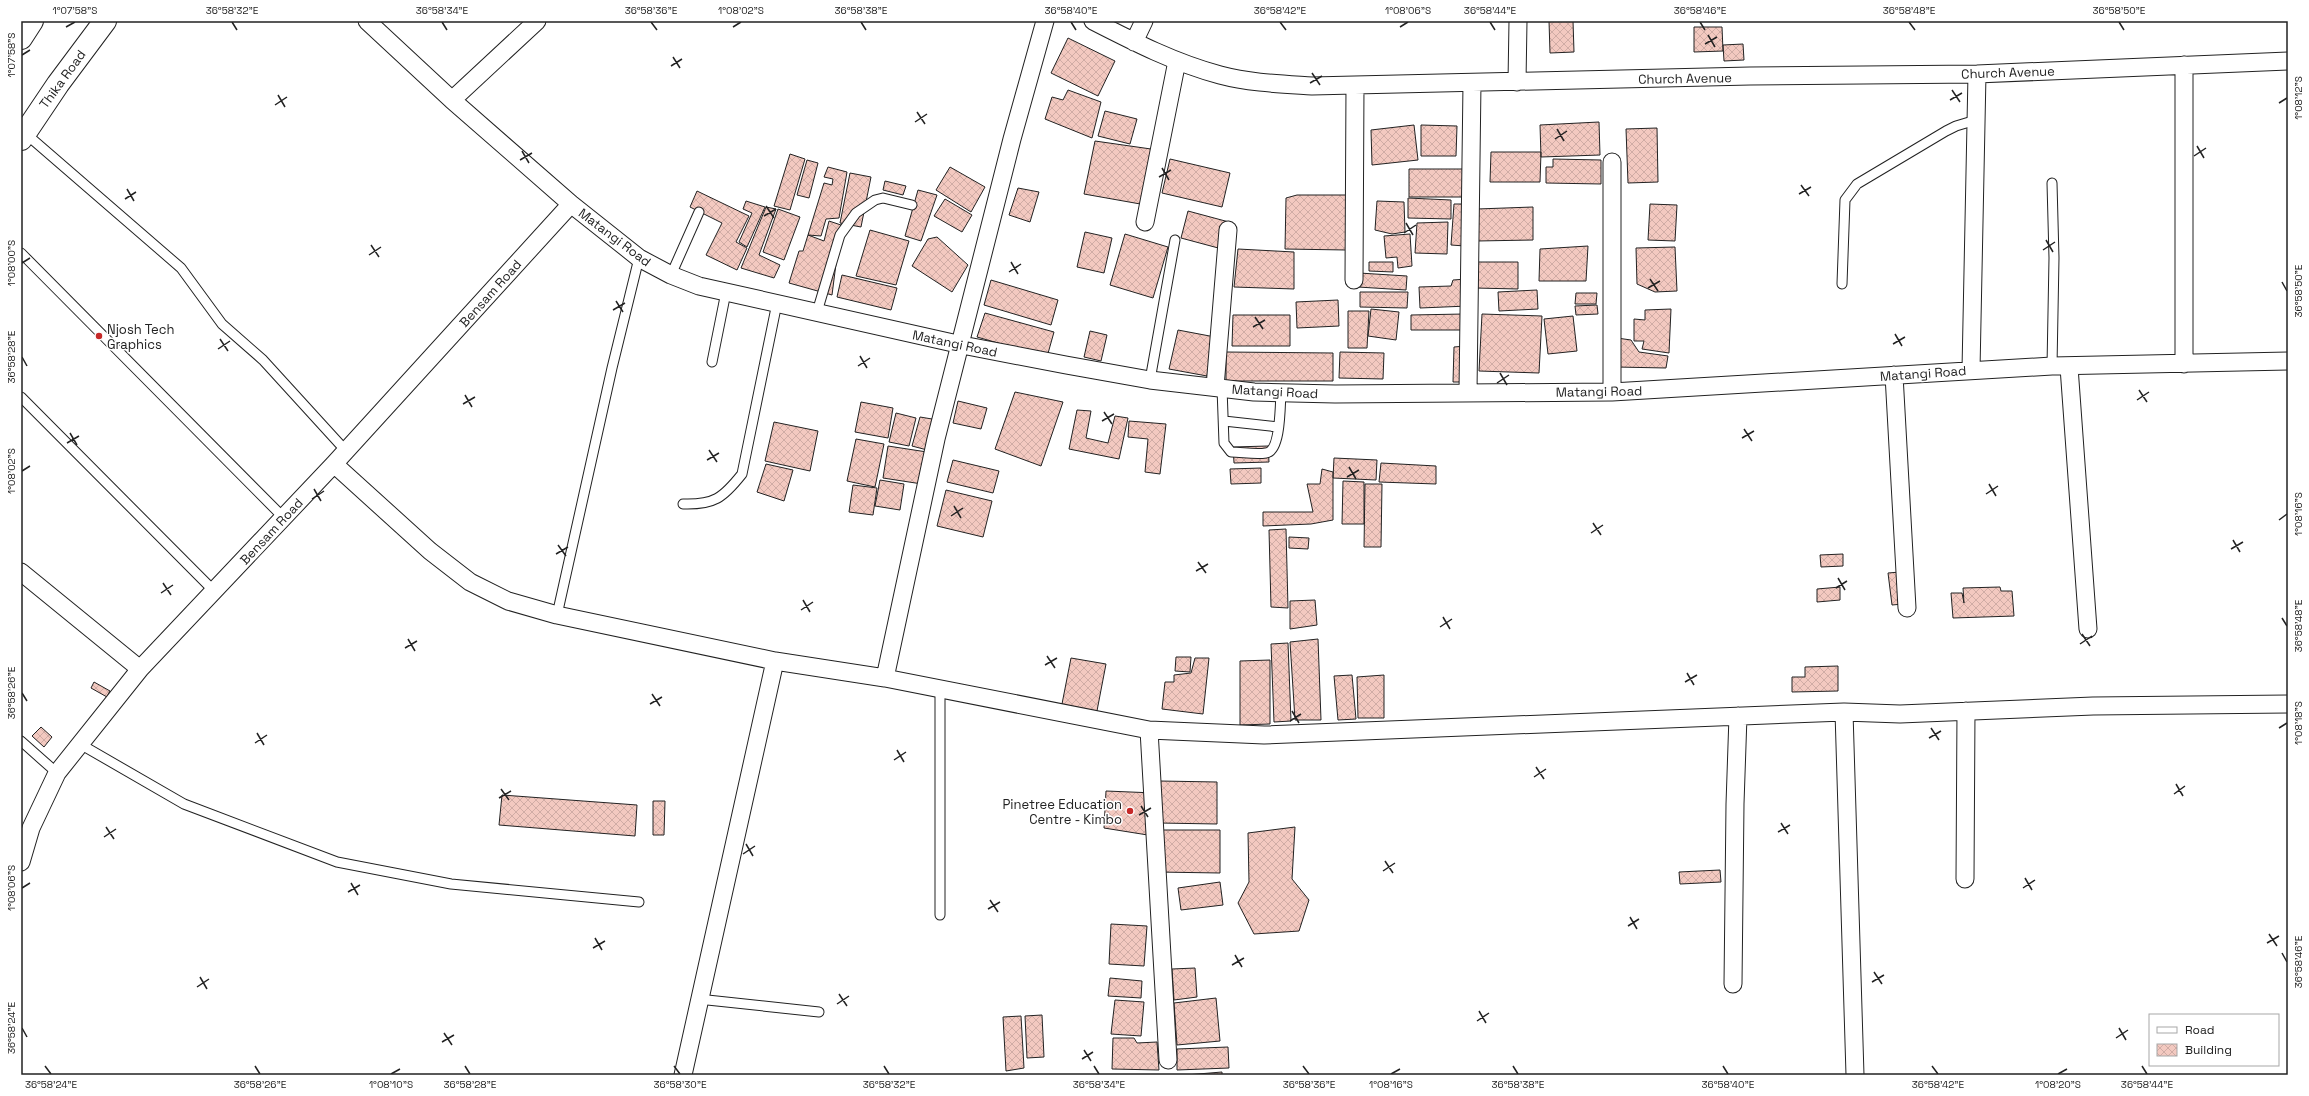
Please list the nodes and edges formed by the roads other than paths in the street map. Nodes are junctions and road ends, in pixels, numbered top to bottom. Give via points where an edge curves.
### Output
1 (32, 21) edge
2 (105, 21) edge
3 (537, 21) edge
4 (1044, 21) edge
5 (1093, 21) edge
6 (1144, 21) edge
7 (1518, 21) edge
8 (374, 23) edge
9 (21, 38) edge
10 (1134, 42) junction
11 (1177, 61) junction
12 (2288, 61) edge
13 (2184, 65) junction
14 (1977, 74) junction
15 (1517, 82) junction
16 (1472, 83) junction
17 (1355, 85) junction
18 (452, 100) junction
19 (1976, 120) junction
20 (23, 136) edge
21 (1612, 162) dead end
22 (2052, 183) dead end
23 (571, 204) junction
24 (912, 205) dead end
25 (699, 212) dead end
26 (1145, 222) dead end
27 (1228, 230) dead end
28 (1176, 240) dead end
29 (21, 253) edge
30 (639, 258) junction
31 (670, 276) junction
32 (1354, 280) dead end
33 (1842, 284) dead end
34 (726, 292) junction
35 (777, 303) junction
36 (817, 312) junction
37 (962, 345) junction
38 (2288, 361) edge
39 (712, 362) dead end
40 (2184, 364) junction
41 (2052, 366) junction
42 (2069, 367) junction
43 (1971, 370) junction
44 (1894, 375) junction
45 (1150, 380) junction
46 (1218, 388) junction
47 (1281, 392) junction
48 (1468, 392) junction
49 (1612, 392) junction
50 (21, 397) edge
51 (1224, 421) junction
52 (1278, 427) junction
53 (346, 451) junction
54 (334, 464) junction
55 (683, 504) dead end
56 (283, 517) junction
57 (21, 572) edge
58 (214, 591) junction
59 (1907, 608) dead end
60 (557, 615) junction
61 (2088, 629) dead end
62 (775, 661) junction
63 (140, 669) junction
64 (885, 678) junction
65 (940, 689) junction
66 (2288, 704) edge
67 (1966, 711) junction
68 (1844, 712) junction
69 (1738, 716) junction
70 (1149, 730) junction
71 (21, 741) edge
72 (80, 744) junction
73 (57, 773) junction
74 (21, 862) edge
75 (1965, 879) dead end
76 (639, 902) dead end
77 (940, 915) dead end
78 (1733, 984) dead end
79 (698, 999) junction
80 (819, 1012) dead end
81 (1168, 1060) dead end
82 (683, 1075) edge
83 (1856, 1075) edge

1 - 9 main road
2 - 20 main road, Thika Road
3 - 18 street
4 - 37 street via 1012,139
5 - 10 street, Church Avenue
6 - 10 street
7 - 15 street
8 - 18 street, Matangi Road
10 - 11 street, Church Avenue
11 - 17 street, Church Avenue via 1220,75 1268,83
11 - 26 street
12 - 13 street, Church Avenue
13 - 14 street, Church Avenue
13 - 40 street
14 - 15 street, Church Avenue via 1742,76
14 - 19 street
15 - 16 street, Church Avenue
16 - 17 street, Church Avenue
16 - 48 street
17 - 32 street
18 - 23 street, Matangi Road
19 - 33 lane via 1946,131 1857,184 1851,191 1845,200
19 - 43 street
20 - 53 lane via 181,268 222,324 263,360
21 - 49 street
22 - 41 lane
23 - 30 street, Matangi Road
23 - 53 street, Bensam Road
24 - 36 lane via 883,198 875,200 856,213 840,234
25 - 31 lane
27 - 46 street
28 - 45 lane
29 - 56 lane
30 - 31 street, Matangi Road
30 - 60 lane
31 - 34 street, Matangi Road
34 - 35 street, Matangi Road
34 - 39 lane
35 - 36 street, Matangi Road
35 - 55 lane via 742,474 727,492 703,504
36 - 37 street, Matangi Road
37 - 45 street, Matangi Road
37 - 64 street via 936,439
38 - 40 street, Matangi Road
40 - 42 street, Matangi Road
41 - 42 street, Matangi Road
41 - 43 street, Matangi Road
42 - 61 street
43 - 44 street, Matangi Road
44 - 49 street, Matangi Road
44 - 59 street
45 - 46 street, Matangi Road
46 - 47 street, Matangi Road
46 - 51 lane
47 - 48 street, Matangi Road
47 - 52 lane
48 - 49 street, Matangi Road
50 - 58 lane
51 - 52 lane
51 - 52 lane via 1224,443 1231,452 1266,454 1272,451 1277,443
53 - 54 street, Bensam Road
54 - 56 street, Bensam Road
54 - 60 street via 430,551 470,582 508,600
56 - 58 street, Bensam Road
57 - 63 street
58 - 63 street, Bensam Road
60 - 62 street
62 - 64 street
62 - 79 street
63 - 72 street, Bensam Road
64 - 65 street
65 - 70 street
65 - 77 lane
66 - 67 street via 2093,706
67 - 68 street via 1900,714
67 - 75 street
68 - 69 street
68 - 83 street
69 - 70 street via 1264,735
69 - 78 street
70 - 81 street
71 - 73 lane
72 - 73 street, Bensam Road
72 - 76 lane via 184,804 337,862 451,884
73 - 74 street, Bensam Road via 31,828
79 - 80 lane
79 - 82 street

